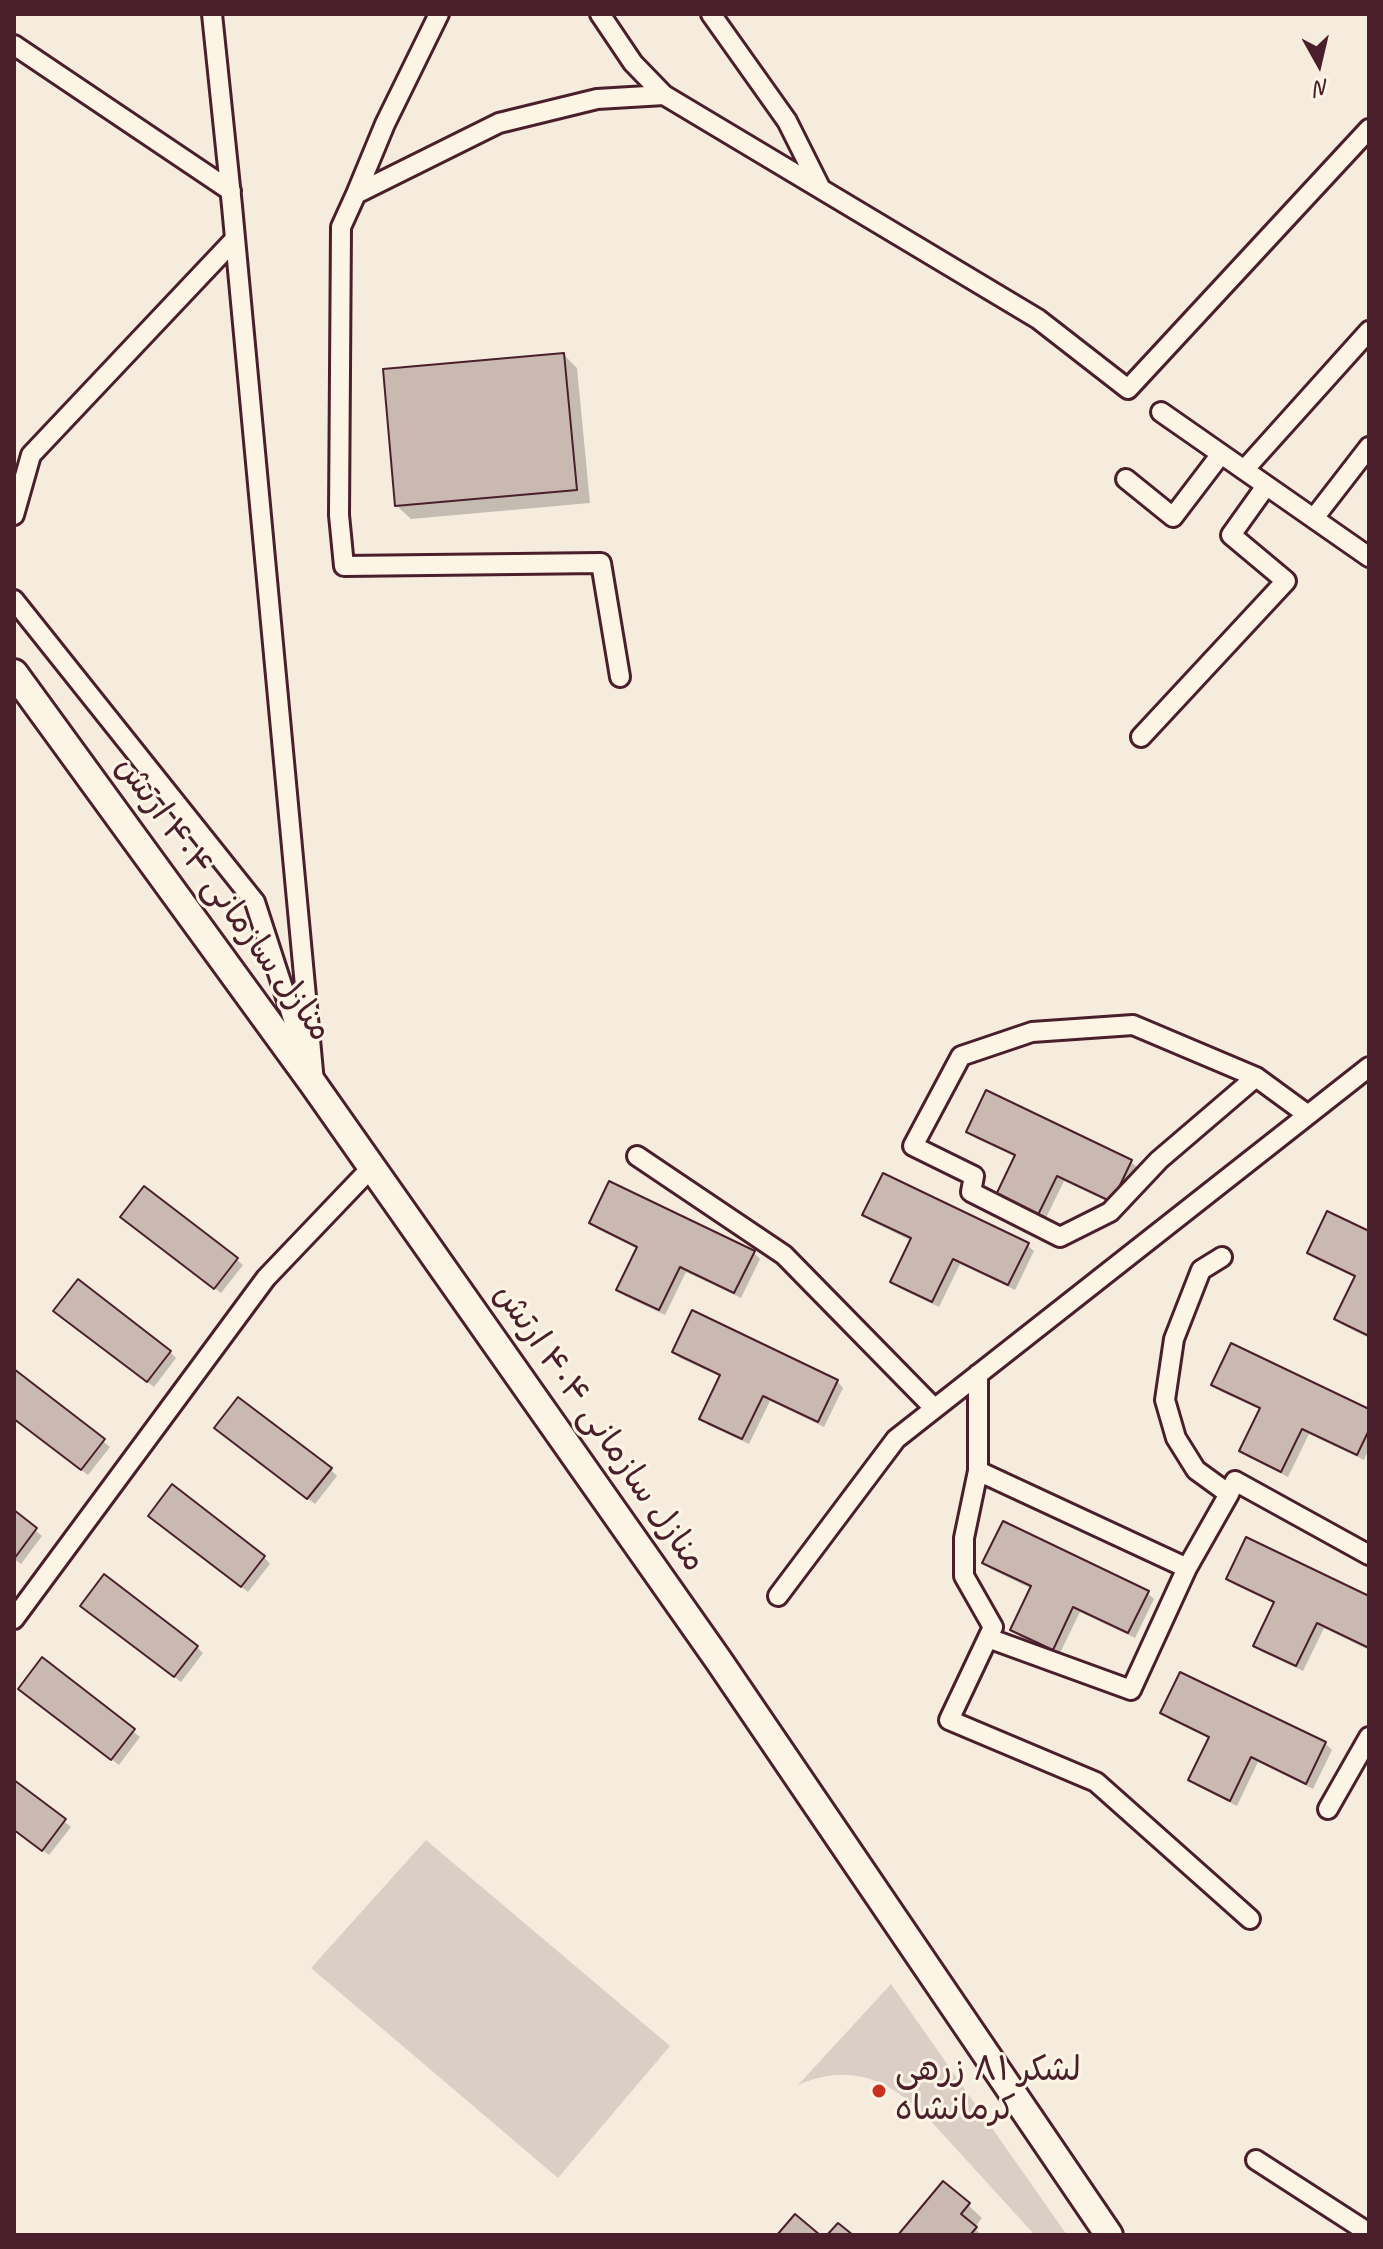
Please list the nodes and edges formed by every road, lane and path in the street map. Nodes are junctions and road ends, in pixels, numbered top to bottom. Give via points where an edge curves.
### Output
1 (212, 14) edge
2 (439, 14) edge
3 (600, 14) edge
4 (711, 14) edge
5 (14, 45) edge
6 (664, 95) junction
7 (1369, 129) edge
8 (820, 187) junction
9 (231, 191) junction
10 (356, 194) junction
11 (235, 239) junction
12 (1369, 331) edge
13 (1161, 412) dead end
14 (1369, 447) edge
15 (1221, 454) junction
16 (1244, 470) junction
17 (1126, 479) dead end
18 (1266, 486) junction
19 (14, 515) edge
20 (1314, 518) junction
21 (1369, 557) edge
22 (14, 600) edge
23 (14, 673) edge
24 (620, 677) dead end
25 (1141, 737) dead end
26 (1369, 1067) edge
27 (1256, 1077) junction
28 (314, 1085) junction
29 (1308, 1115) junction
30 (637, 1156) dead end
31 (372, 1167) junction
32 (1222, 1257) dead end
33 (978, 1374) junction
34 (934, 1408) junction
35 (978, 1471) junction
36 (1229, 1494) junction
37 (1366, 1546) edge
38 (1187, 1568) junction
39 (778, 1596) dead end
40 (14, 1619) edge
41 (988, 1638) junction
42 (1369, 1737) edge
43 (1328, 1809) dead end
44 (1250, 1919) dead end
45 (1256, 2160) dead end
46 (1369, 2233) edge
47 (1109, 2235) edge

1 - 9 street
2 - 10 street
3 - 6 street via 633,63
4 - 8 street via 787,121
5 - 9 street
6 - 8 street
6 - 10 street via 597,99 499,123
7 - 8 street via 1128,389 1038,319
9 - 11 street
10 - 24 street via 341,227 339,499 344,566 601,563
11 - 19 street via 31,455
11 - 28 street
12 - 16 street
13 - 15 street
14 - 20 street
15 - 16 street
15 - 17 street via 1173,517
16 - 18 street
18 - 20 street
18 - 25 street via 1231,535 1286,581
20 - 21 street
22 - 28 street via 255,902
23 - 28 street, منازل سازمانی ۴۰۴ ارتش
26 - 29 street
27 - 27 street via 1133,1025 1032,1032 961,1056 913,1146 974,1176 971,1192 1060,1237 1110,1212 1159,1160
27 - 29 street
28 - 31 street, منازل سازمانی ۴۰۴ ارتش
29 - 33 street
30 - 34 street via 784,1255
31 - 40 street via 266,1278
31 - 47 street, منازل سازمانی ۴۰۴ ارتش via 719,1661
32 - 36 street via 1201,1270 1174,1339 1165,1400 1176,1438 1196,1470
33 - 34 street
33 - 35 street
34 - 39 street via 896,1439
35 - 38 street
35 - 41 street via 964,1538 964,1576 993,1627
36 - 37 street via 1235,1481
36 - 38 street
38 - 41 street via 1131,1690
41 - 44 street via 949,1720 1096,1782
42 - 43 street
45 - 46 street

